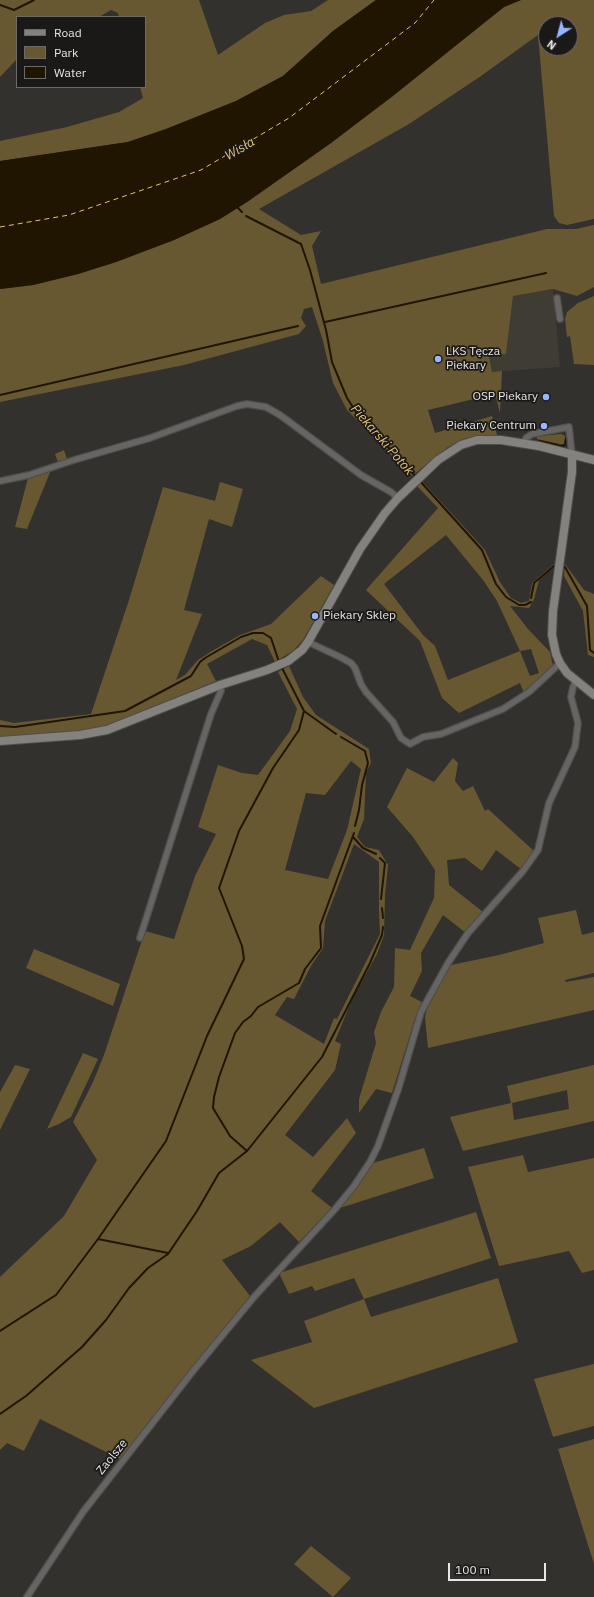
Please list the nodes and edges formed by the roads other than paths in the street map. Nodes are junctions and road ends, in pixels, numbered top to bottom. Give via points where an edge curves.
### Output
1 (557, 298) dead end
2 (560, 319) dead end
3 (524, 443) junction
4 (572, 455) junction
5 (594, 460) edge
6 (0, 481) edge
7 (398, 498) junction
8 (308, 642) junction
9 (560, 663) junction
10 (576, 681) junction
11 (220, 685) junction
12 (594, 696) edge
13 (0, 741) edge
14 (140, 938) dead end
15 (27, 1597) edge

1 - 2 street
3 - 4 street
3 - 4 street via 532,434 569,427
3 - 7 street via 488,439 468,442 448,452
4 - 5 street
4 - 9 street via 572,472 553,611 552,629
6 - 7 street via 29,475 162,435 248,404 266,407 280,415 361,475
7 - 8 street via 379,520 360,549
8 - 9 street via 351,663 366,692 393,722 401,738 410,744 503,709 529,692
8 - 11 street via 288,661 276,667
9 - 10 street
10 - 12 street
10 - 15 street, Zaolsze via 571,697 578,723 574,747 549,803 538,850 523,871 468,933 421,1012 398,1090 370,1162 336,1208 221,1336 104,1484
11 - 13 street via 107,730 73,736
11 - 14 street via 221,691 211,714

